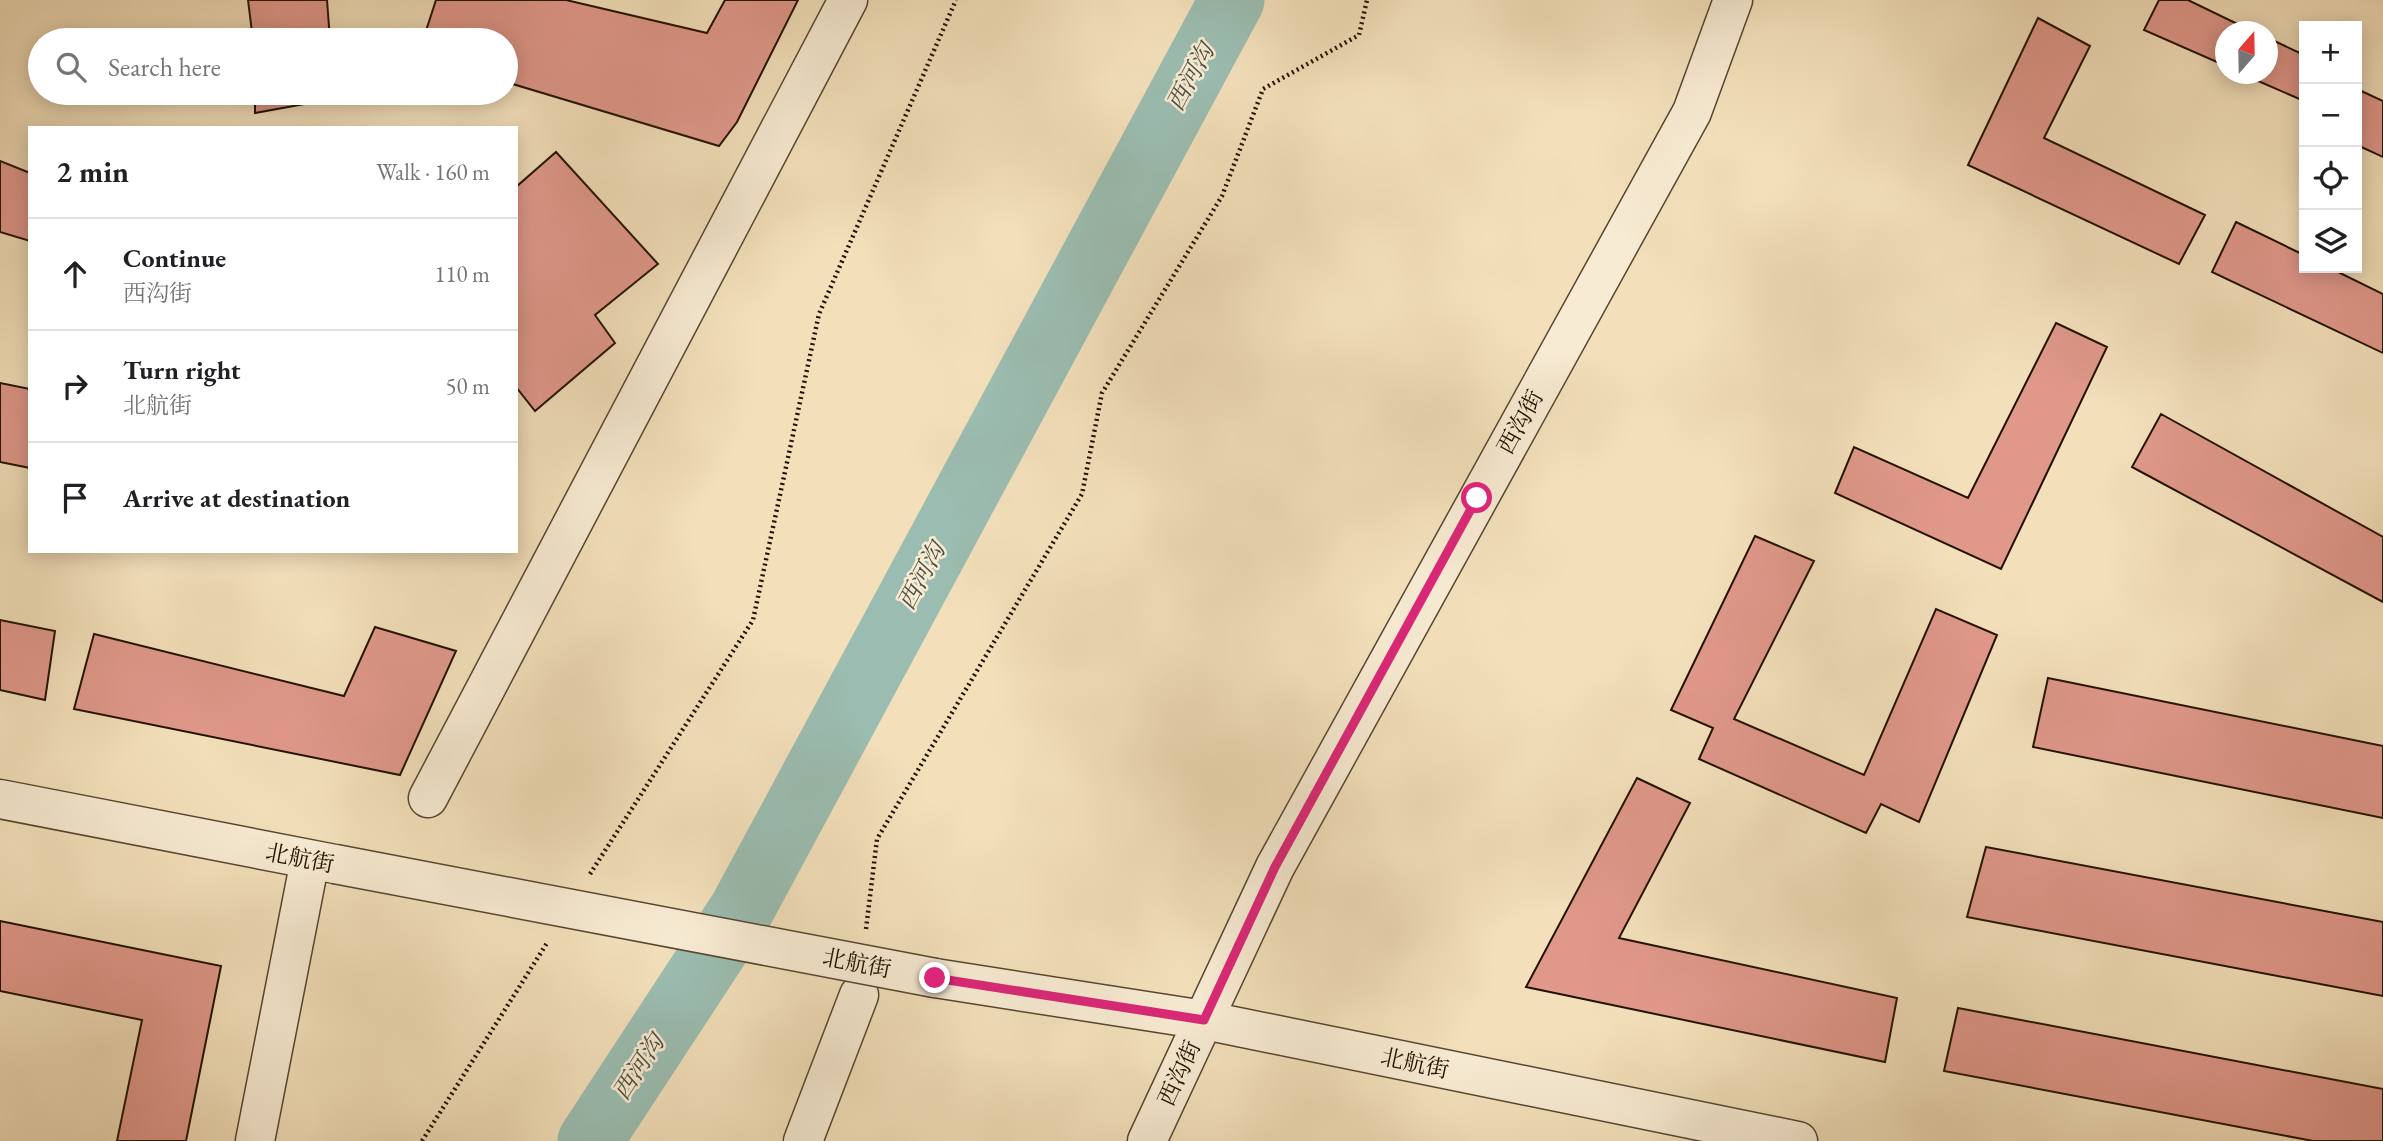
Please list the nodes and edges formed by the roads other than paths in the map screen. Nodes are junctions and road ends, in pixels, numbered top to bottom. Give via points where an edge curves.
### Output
1 (848, 0) edge
2 (1733, 0) edge
3 (428, 798) dead end
4 (0, 799) edge
5 (322, 862) junction
6 (859, 995) dead end
7 (1204, 1020) junction
8 (255, 1141) edge
9 (803, 1141) edge
10 (1147, 1141) edge
11 (1798, 1141) edge

1 - 3 street
2 - 7 street, 西沟街 via 1692,112 1275,867
4 - 5 street, 北航街
5 - 7 street, 北航街, bridge via 935,978
5 - 8 street
6 - 9 street
7 - 10 street, 西沟街
7 - 11 street, 北航街

